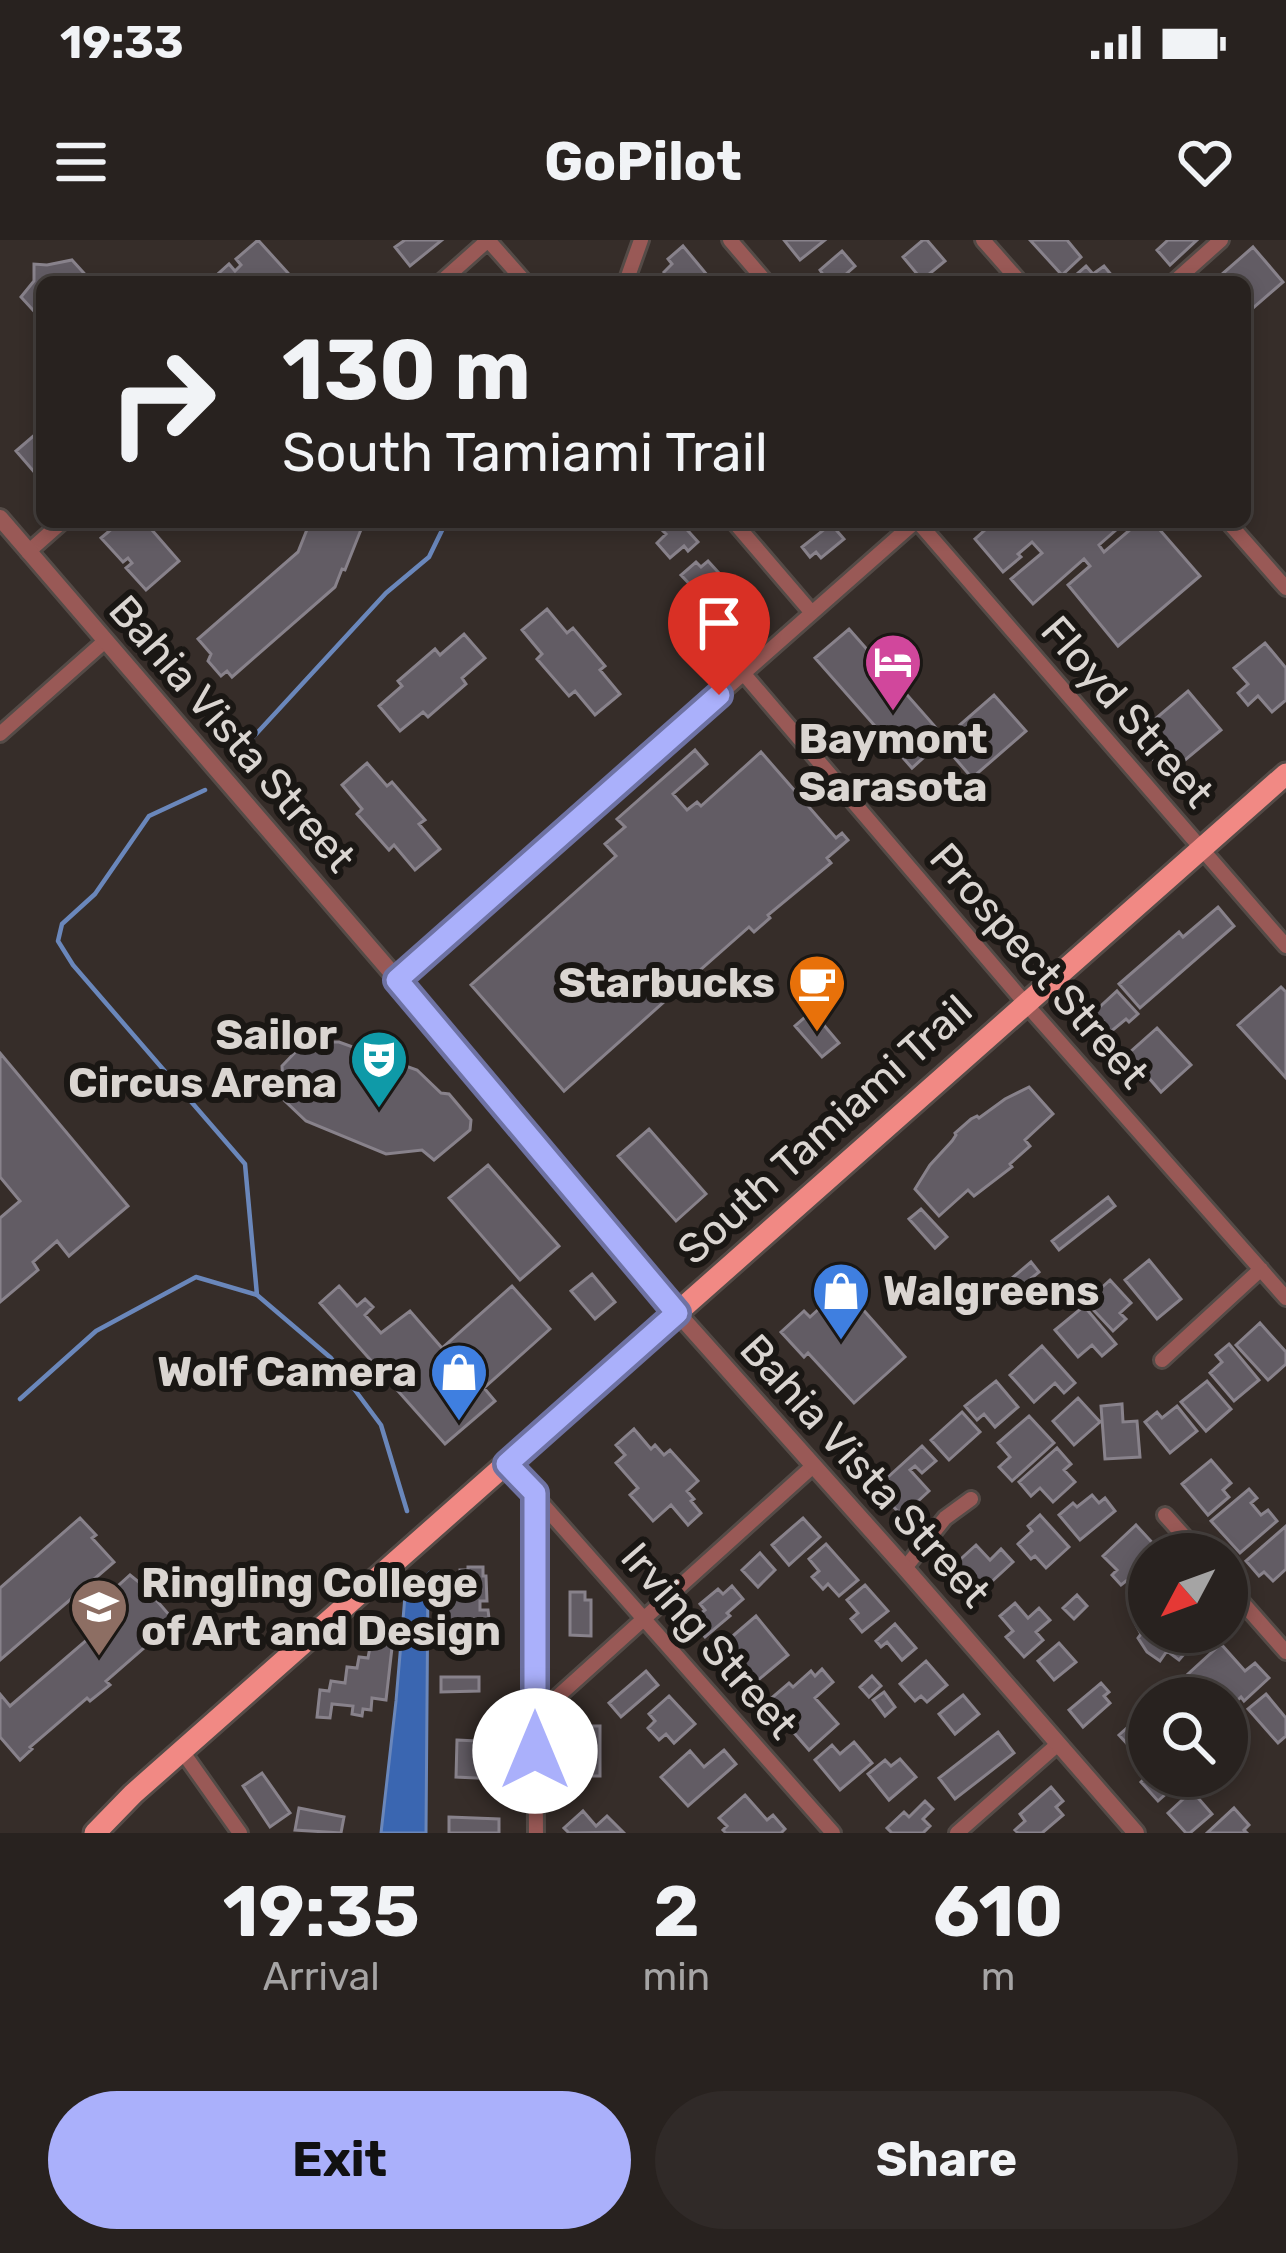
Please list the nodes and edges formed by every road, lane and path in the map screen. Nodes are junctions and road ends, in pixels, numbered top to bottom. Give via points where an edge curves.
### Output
1 (488, 240) edge
2 (641, 240) edge
3 (730, 240) edge
4 (983, 240) edge
5 (1221, 240) edge
6 (447, 276) edge
7 (520, 276) edge
8 (628, 276) edge
9 (761, 276) edge
10 (1015, 276) edge
11 (1181, 276) edge
12 (0, 518) edge
13 (55, 528) edge
14 (739, 528) edge
15 (909, 528) edge
16 (921, 528) edge
17 (1233, 528) edge
18 (28, 552) junction
19 (1286, 588) edge
20 (812, 613) junction
21 (105, 641) junction
22 (744, 674) junction
23 (0, 734) edge
24 (1286, 774) edge
25 (1201, 849) junction
26 (1286, 946) edge
27 (397, 980) junction
28 (1026, 1004) junction
29 (1261, 1269) junction
30 (1286, 1298) edge
31 (677, 1313) junction
32 (1162, 1360) dead end
33 (507, 1464) junction
34 (813, 1466) junction
35 (535, 1493) junction
36 (971, 1499) dead end
37 (1165, 1515) dead end
38 (1181, 1533) edge
39 (905, 1568) junction
40 (1248, 1609) edge
41 (646, 1619) junction
42 (1286, 1652) edge
43 (535, 1711) junction
44 (1058, 1744) junction
45 (182, 1751) junction
46 (95, 1833) edge
47 (240, 1833) edge
48 (536, 1833) edge
49 (833, 1833) edge
50 (957, 1833) edge
51 (1136, 1833) edge

1 - 6 street
1 - 7 street
2 - 8 street
3 - 9 street
4 - 10 street
5 - 11 street
12 - 18 street, Bahia Vista Street
13 - 18 street
14 - 20 street
15 - 20 street
16 - 25 street, Floyd Street
17 - 19 street
18 - 21 street, Bahia Vista Street
20 - 22 street
21 - 23 street
21 - 27 street, Bahia Vista Street
22 - 27 street
22 - 28 street, Prospect Street
24 - 25 main road, South Tamiami Trail
25 - 26 street, Floyd Street
25 - 28 main road, South Tamiami Trail
27 - 31 street, Bahia Vista Street
28 - 29 street, Prospect Street
28 - 31 main road, South Tamiami Trail
29 - 30 street, Prospect Street
29 - 32 street
31 - 33 main road, South Tamiami Trail
31 - 34 street, Bahia Vista Street
33 - 35 street, Irving Street
33 - 45 main road, South Tamiami Trail
34 - 39 street, Bahia Vista Street
34 - 41 street
35 - 41 street, Irving Street
35 - 43 street
36 - 39 street
37 - 38 street
39 - 44 street, Bahia Vista Street
40 - 42 street
41 - 43 street
41 - 49 street, Irving Street
43 - 48 street
44 - 50 street
44 - 51 street, Bahia Vista Street
45 - 46 main road, South Tamiami Trail
45 - 47 street

